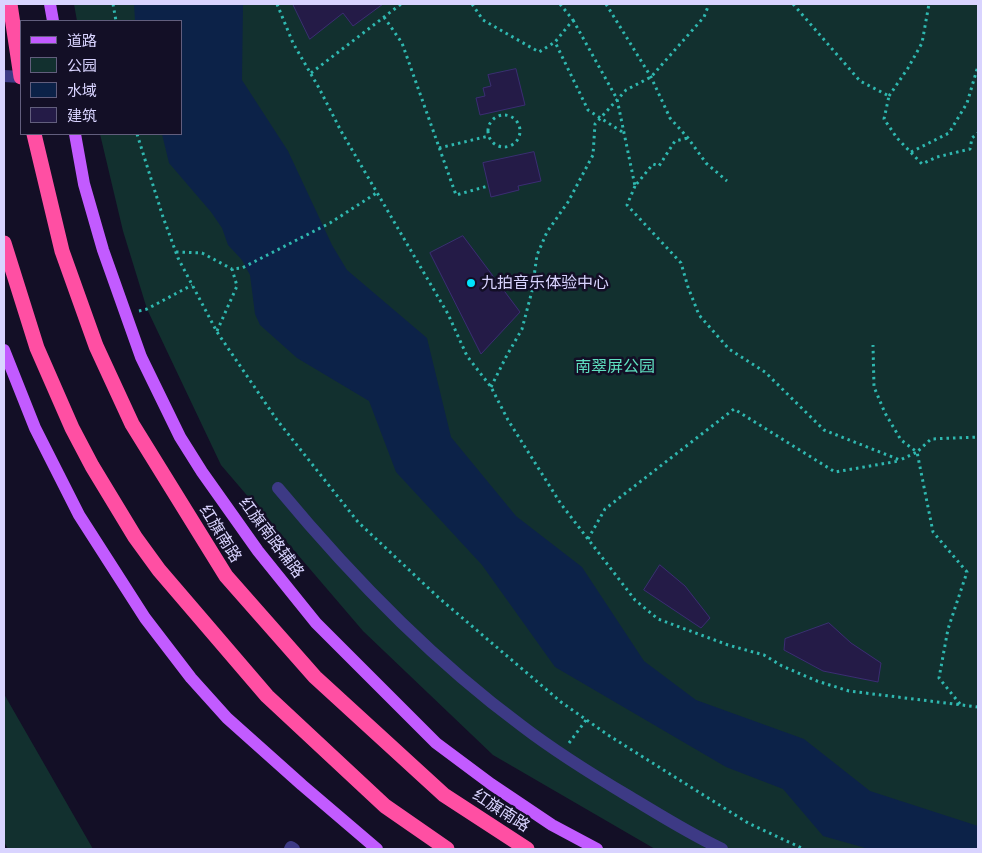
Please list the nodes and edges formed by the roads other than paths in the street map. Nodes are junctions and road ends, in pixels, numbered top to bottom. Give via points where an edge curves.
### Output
1 (10, 4) edge
2 (50, 5) edge
3 (46, 20) edge
4 (53, 20) edge
5 (20, 41) edge
6 (4, 44) edge
7 (20, 70) edge
8 (4, 76) edge
9 (20, 77) edge
10 (34, 135) edge
11 (75, 135) edge
12 (4, 243) edge
13 (4, 350) edge
14 (278, 488) dead end
15 (290, 849) edge
16 (294, 849) edge
17 (377, 849) edge
18 (446, 849) edge
19 (527, 849) edge
20 (597, 849) edge
21 (722, 849) edge

1 - 7 highway, bridge
2 - 3 street
2 - 4 main road
5 - 6 street
8 - 9 street
10 - 19 highway, 红旗南路 via 62,251 96,346 132,424 226,576 315,677 444,795
11 - 20 main road, 红旗南路辅路 via 103,250 141,357 184,444 258,551 316,623 436,743 552,825
12 - 18 highway via 37,348 72,428 135,538 267,696 385,806
13 - 17 main road via 35,428 79,515 145,618 227,718
14 - 21 street via 374,597 447,666 522,727 694,836
15 - 16 street

